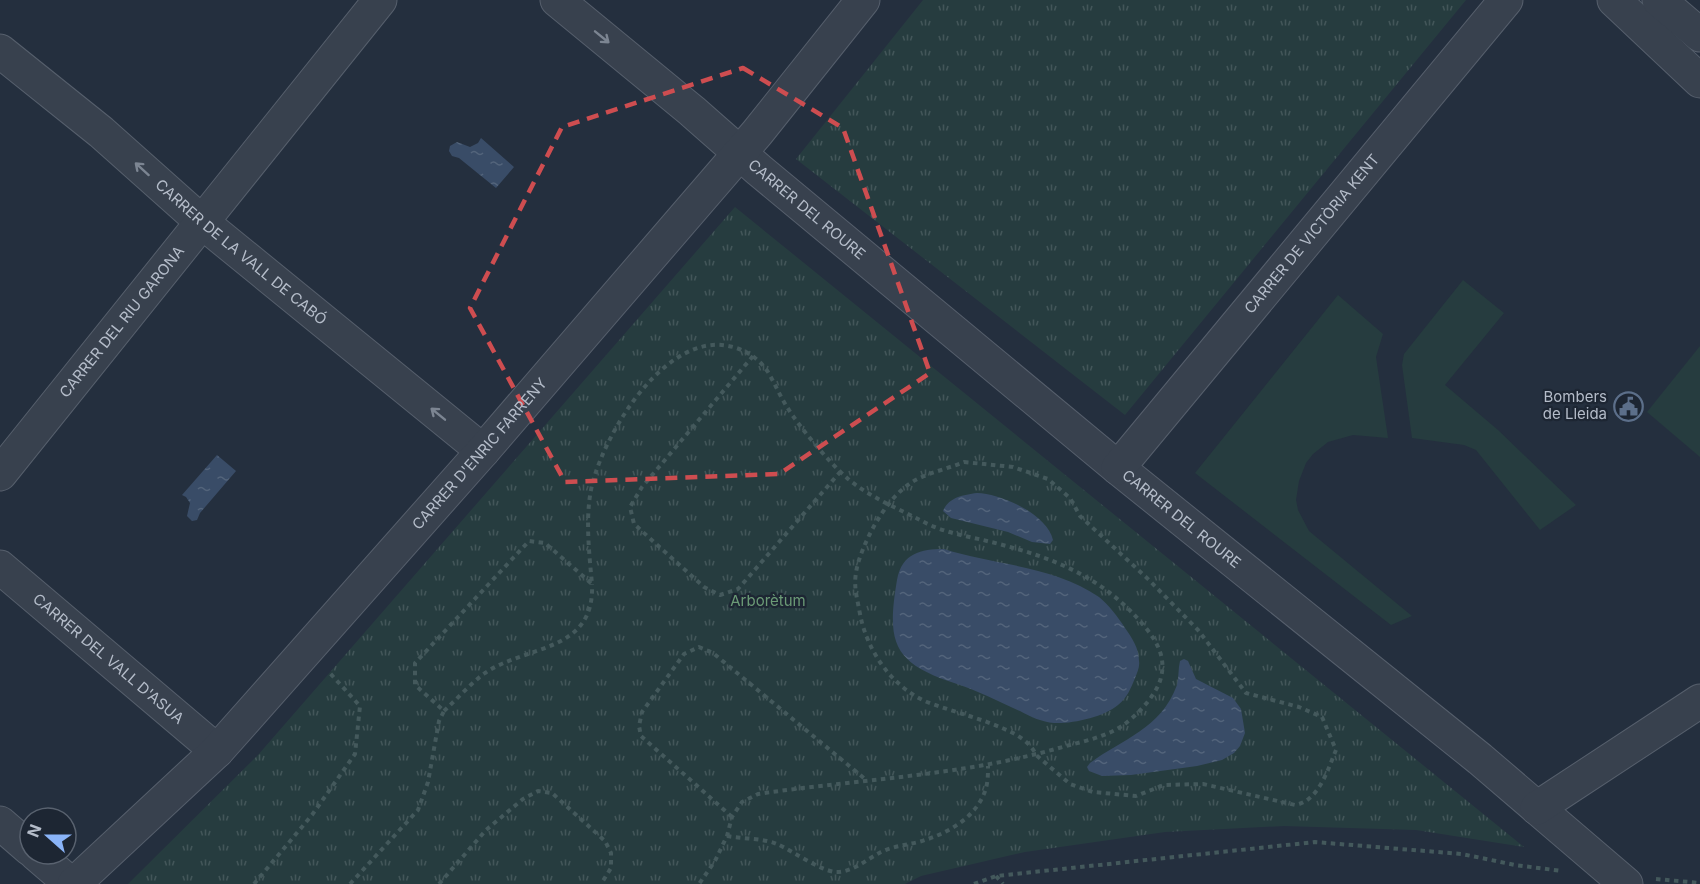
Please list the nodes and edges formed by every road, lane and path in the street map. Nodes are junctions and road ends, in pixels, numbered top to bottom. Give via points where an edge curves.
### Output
1 (380, 0) edge
2 (557, 0) edge
3 (862, 0) edge
4 (1506, 0) edge
5 (1614, 0) edge
6 (1659, 0) edge
7 (1700, 35) edge
8 (0, 51) edge
9 (1700, 81) edge
10 (739, 152) junction
11 (202, 222) junction
12 (753, 356) junction
13 (483, 451) junction
14 (1118, 468) junction
15 (841, 471) junction
16 (0, 474) edge
17 (889, 504) junction
18 (0, 567) edge
19 (592, 584) junction
20 (326, 669) dead end
21 (1700, 701) edge
22 (444, 711) junction
23 (217, 751) junction
24 (1036, 755) junction
25 (988, 766) junction
26 (866, 780) junction
27 (1537, 808) junction
28 (732, 817) junction
29 (0, 823) edge
30 (727, 836) junction
31 (18, 839) edge
32 (50, 866) edge
33 (1568, 872) dead end
34 (996, 876) junction
35 (1620, 880) edge
36 (1700, 883) edge
37 (72, 884) edge
38 (254, 884) edge
39 (350, 884) edge
40 (439, 884) edge
41 (601, 884) edge
42 (699, 884) edge
43 (974, 884) edge
44 (1003, 884) edge

1 - 11 street, CARRER DEL RIU GARONA
2 -> 10 street, CARRER DEL ROURE
3 - 10 street, CARRER D'ENRIC FARRENY
4 - 14 street, CARRER DE VICTÒRIA KENT
5 - 9 street
6 - 7 street
11 -> 8 street, CARRER DE LA VALL DE CABÓ via 101,132
10 - 13 street, CARRER D'ENRIC FARRENY
10 - 14 street, CARRER DEL ROURE
13 -> 11 street, CARRER DE LA VALL DE CABÓ
11 - 16 street, CARRER DEL RIU GARONA
12 - 15 path via 767,370 787,408
12 - 15 path via 642,487 630,507 634,524 704,587 720,594 738,589
12 - 19 path via 728,345 705,346 679,356 637,396 616,428 593,480 588,532
13 - 23 street, CARRER D'ENRIC FARRENY
14 - 27 street, CARRER DEL ROURE
15 - 17 path
17 - 24 path via 867,538 854,577 862,625 876,656 896,682 925,701 994,723 1021,738
17 - 24 path via 935,528 1023,550 1073,568 1105,587 1155,638 1163,656 1160,681 1148,702 1105,734
17 - 24 path via 912,483 964,462 1013,467 1048,479 1070,498 1080,516 1198,630 1246,693 1322,717 1336,750 1314,794 1303,804 1295,805 1203,784 1164,785 1136,795 1093,792 1070,784
18 - 23 street, CARRER DEL VALL D'ASUA
19 - 22 path via 593,598 585,620 570,637 485,673
19 - 22 path via 545,543 529,541 415,663 415,685
20 - 38 path via 360,706 355,754 312,815
21 - 27 street
22 - 39 path via 418,810
23 - 37 street, CARRER D'ENRIC FARRENY
24 - 25 path
25 - 26 path
25 - 30 path via 986,789 964,820 924,841 882,852 850,869 835,872 774,843
26 - 28 path via 758,794 742,802
26 - 28 path via 713,652 699,647 684,654 642,712 639,726 641,736
27 - 35 street, CARRER DEL ROURE
28 - 30 path
29 - 31 street
30 - 42 path
32 - 37 street
33 - 34 path via 1462,854 1315,842
34 - 43 path
34 - 44 path
35 - 36 path
40 - 41 path via 486,830 538,791 552,793 605,841 611,853 611,868

